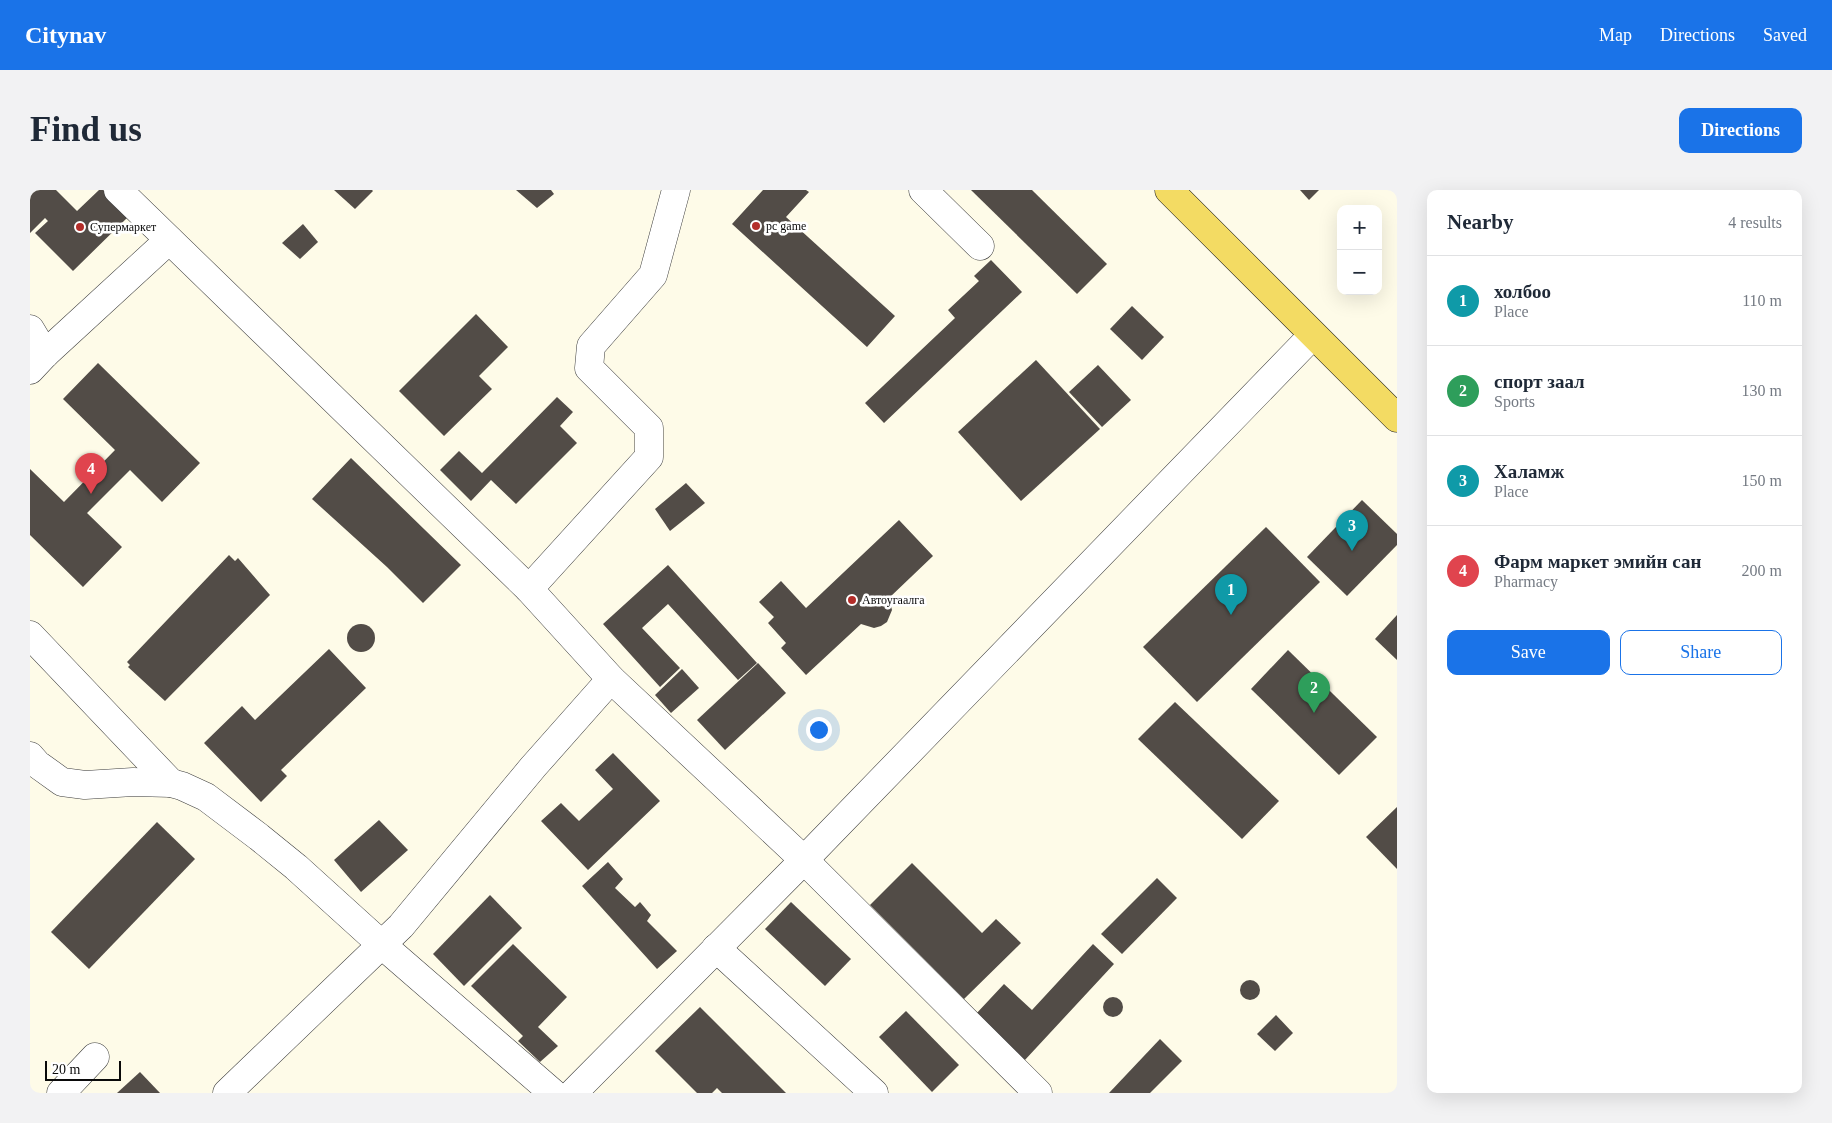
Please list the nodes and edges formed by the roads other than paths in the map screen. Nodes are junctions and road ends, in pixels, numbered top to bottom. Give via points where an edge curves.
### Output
1 (118, 190) edge
2 (676, 190) edge
3 (922, 190) edge
4 (1169, 190) edge
5 (169, 240) junction
6 (980, 246) dead end
7 (30, 329) edge
8 (1313, 335) junction
9 (38, 362) edge
10 (1397, 418) edge
11 (529, 589) junction
12 (30, 636) edge
13 (611, 679) junction
14 (30, 756) edge
15 (170, 783) junction
16 (804, 860) junction
17 (381, 944) junction
18 (716, 948) junction
19 (95, 1057) dead end
20 (60, 1093) edge
21 (227, 1093) edge
22 (553, 1093) edge
23 (572, 1093) edge
24 (874, 1093) edge
25 (1038, 1093) edge

1 - 5 street
2 - 11 street via 653,275 591,346 589,361 589,368 649,428 649,456
3 - 6 street
4 - 8 main road
5 - 9 street
5 - 11 street
7 - 9 street
8 - 10 main road
8 - 16 street
11 - 13 street
12 - 15 street
13 - 16 street
13 - 17 street via 400,926
14 - 15 street via 62,782 85,785
15 - 17 street via 206,797 260,837
16 - 18 street
16 - 25 street
17 - 21 street
17 - 22 street
18 - 23 street
18 - 24 street
19 - 20 street

